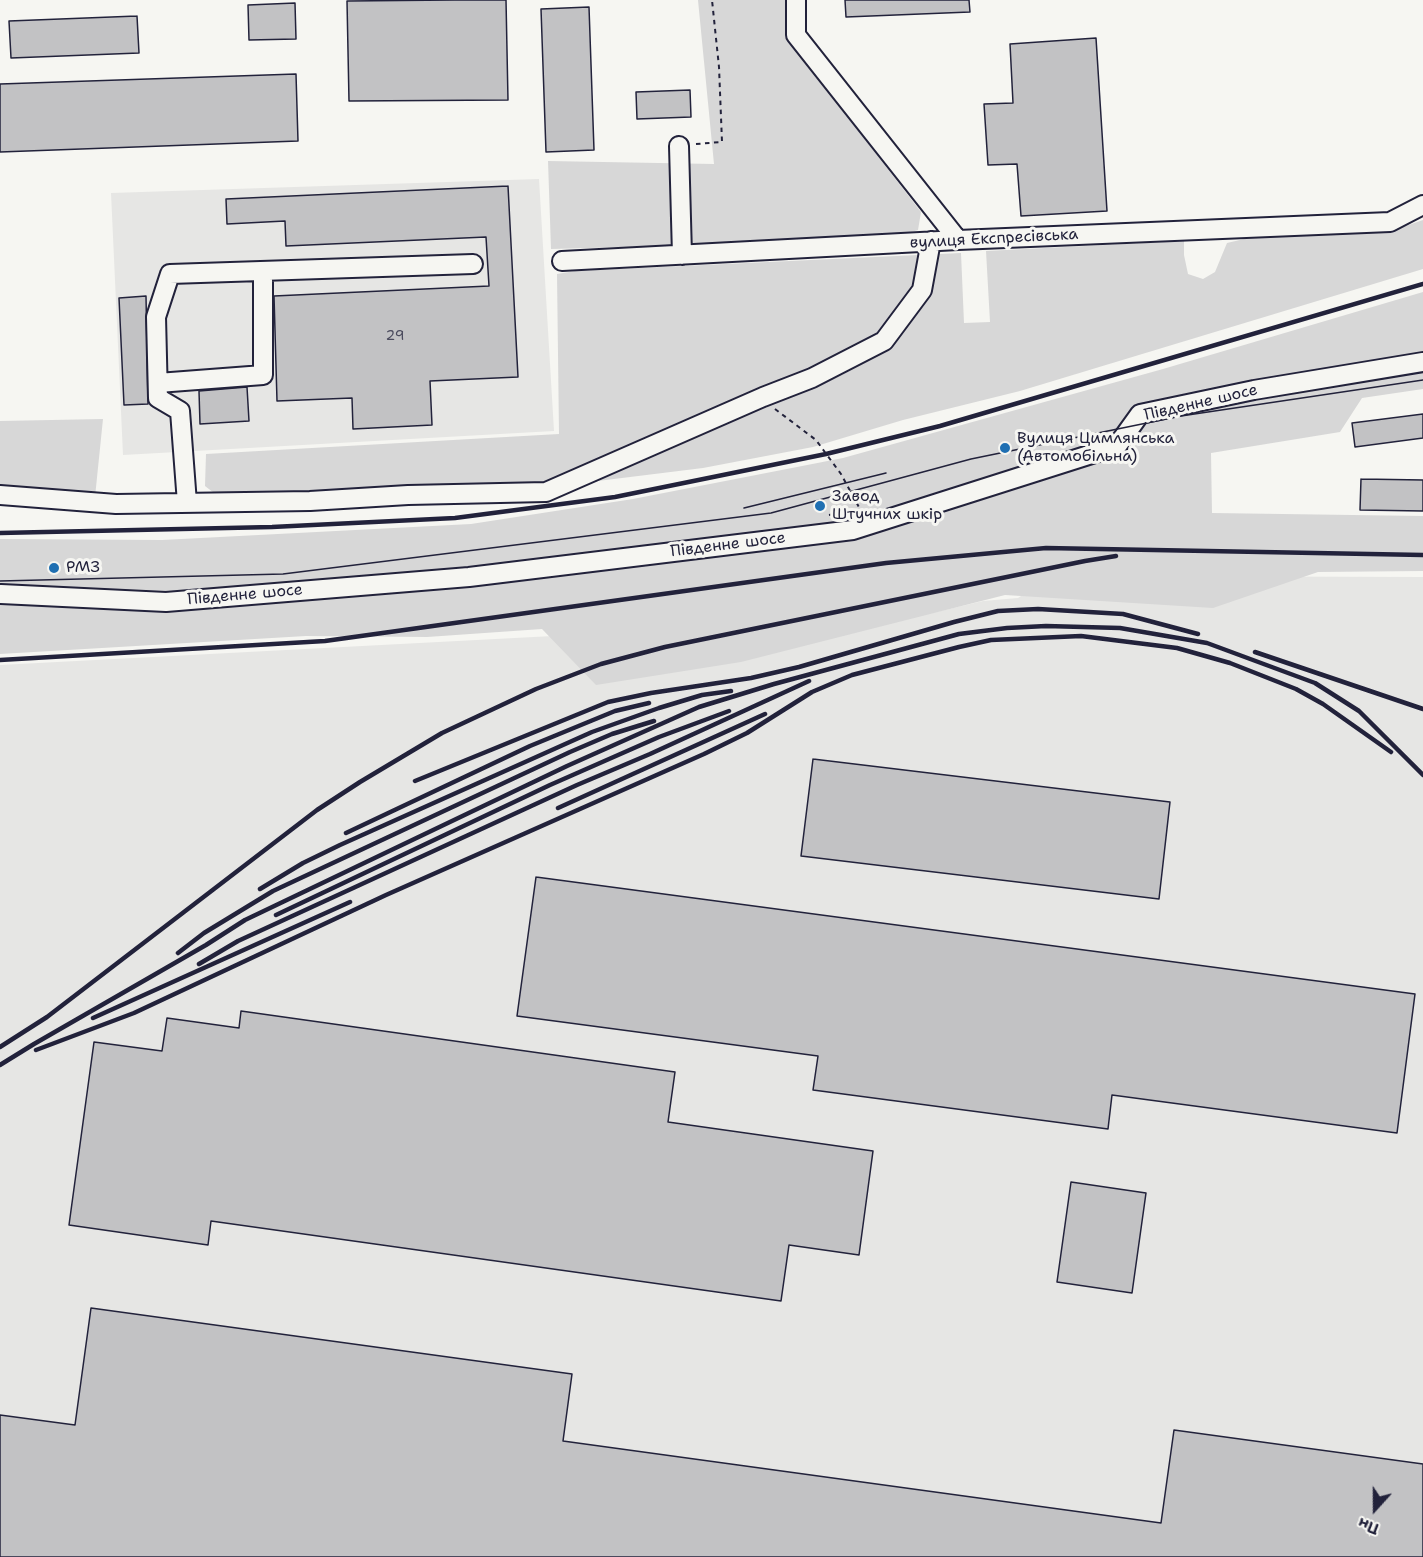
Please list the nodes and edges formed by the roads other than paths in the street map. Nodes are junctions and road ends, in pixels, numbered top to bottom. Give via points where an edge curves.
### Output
1 (796, 0) edge
2 (679, 146) road end
3 (1423, 206) edge
4 (958, 240) junction
5 (931, 241) junction
6 (682, 255) junction
7 (562, 261) dead end
8 (473, 264) dead end
9 (263, 272) junction
10 (1423, 362) edge
11 (158, 383) junction
12 (0, 495) edge
13 (187, 503) junction
14 (1, 594) edge

1 - 4 street via 796,35
2 - 6 street
3 - 4 street, вулиця Експресівська via 1390,222
4 - 5 street, вулиця Експресівська
5 - 6 street, вулиця Експресівська
5 - 13 street via 922,291 884,341 812,378 546,492
6 - 7 street, вулиця Експресівська
8 - 9 street
9 - 11 street via 170,274 156,317
9 - 11 street via 263,375
10 - 14 street, Південне шосе via 1254,390 1140,414 1117,446 853,530 469,577 166,602
11 - 13 street via 158,398 180,411
12 - 13 street via 116,504

